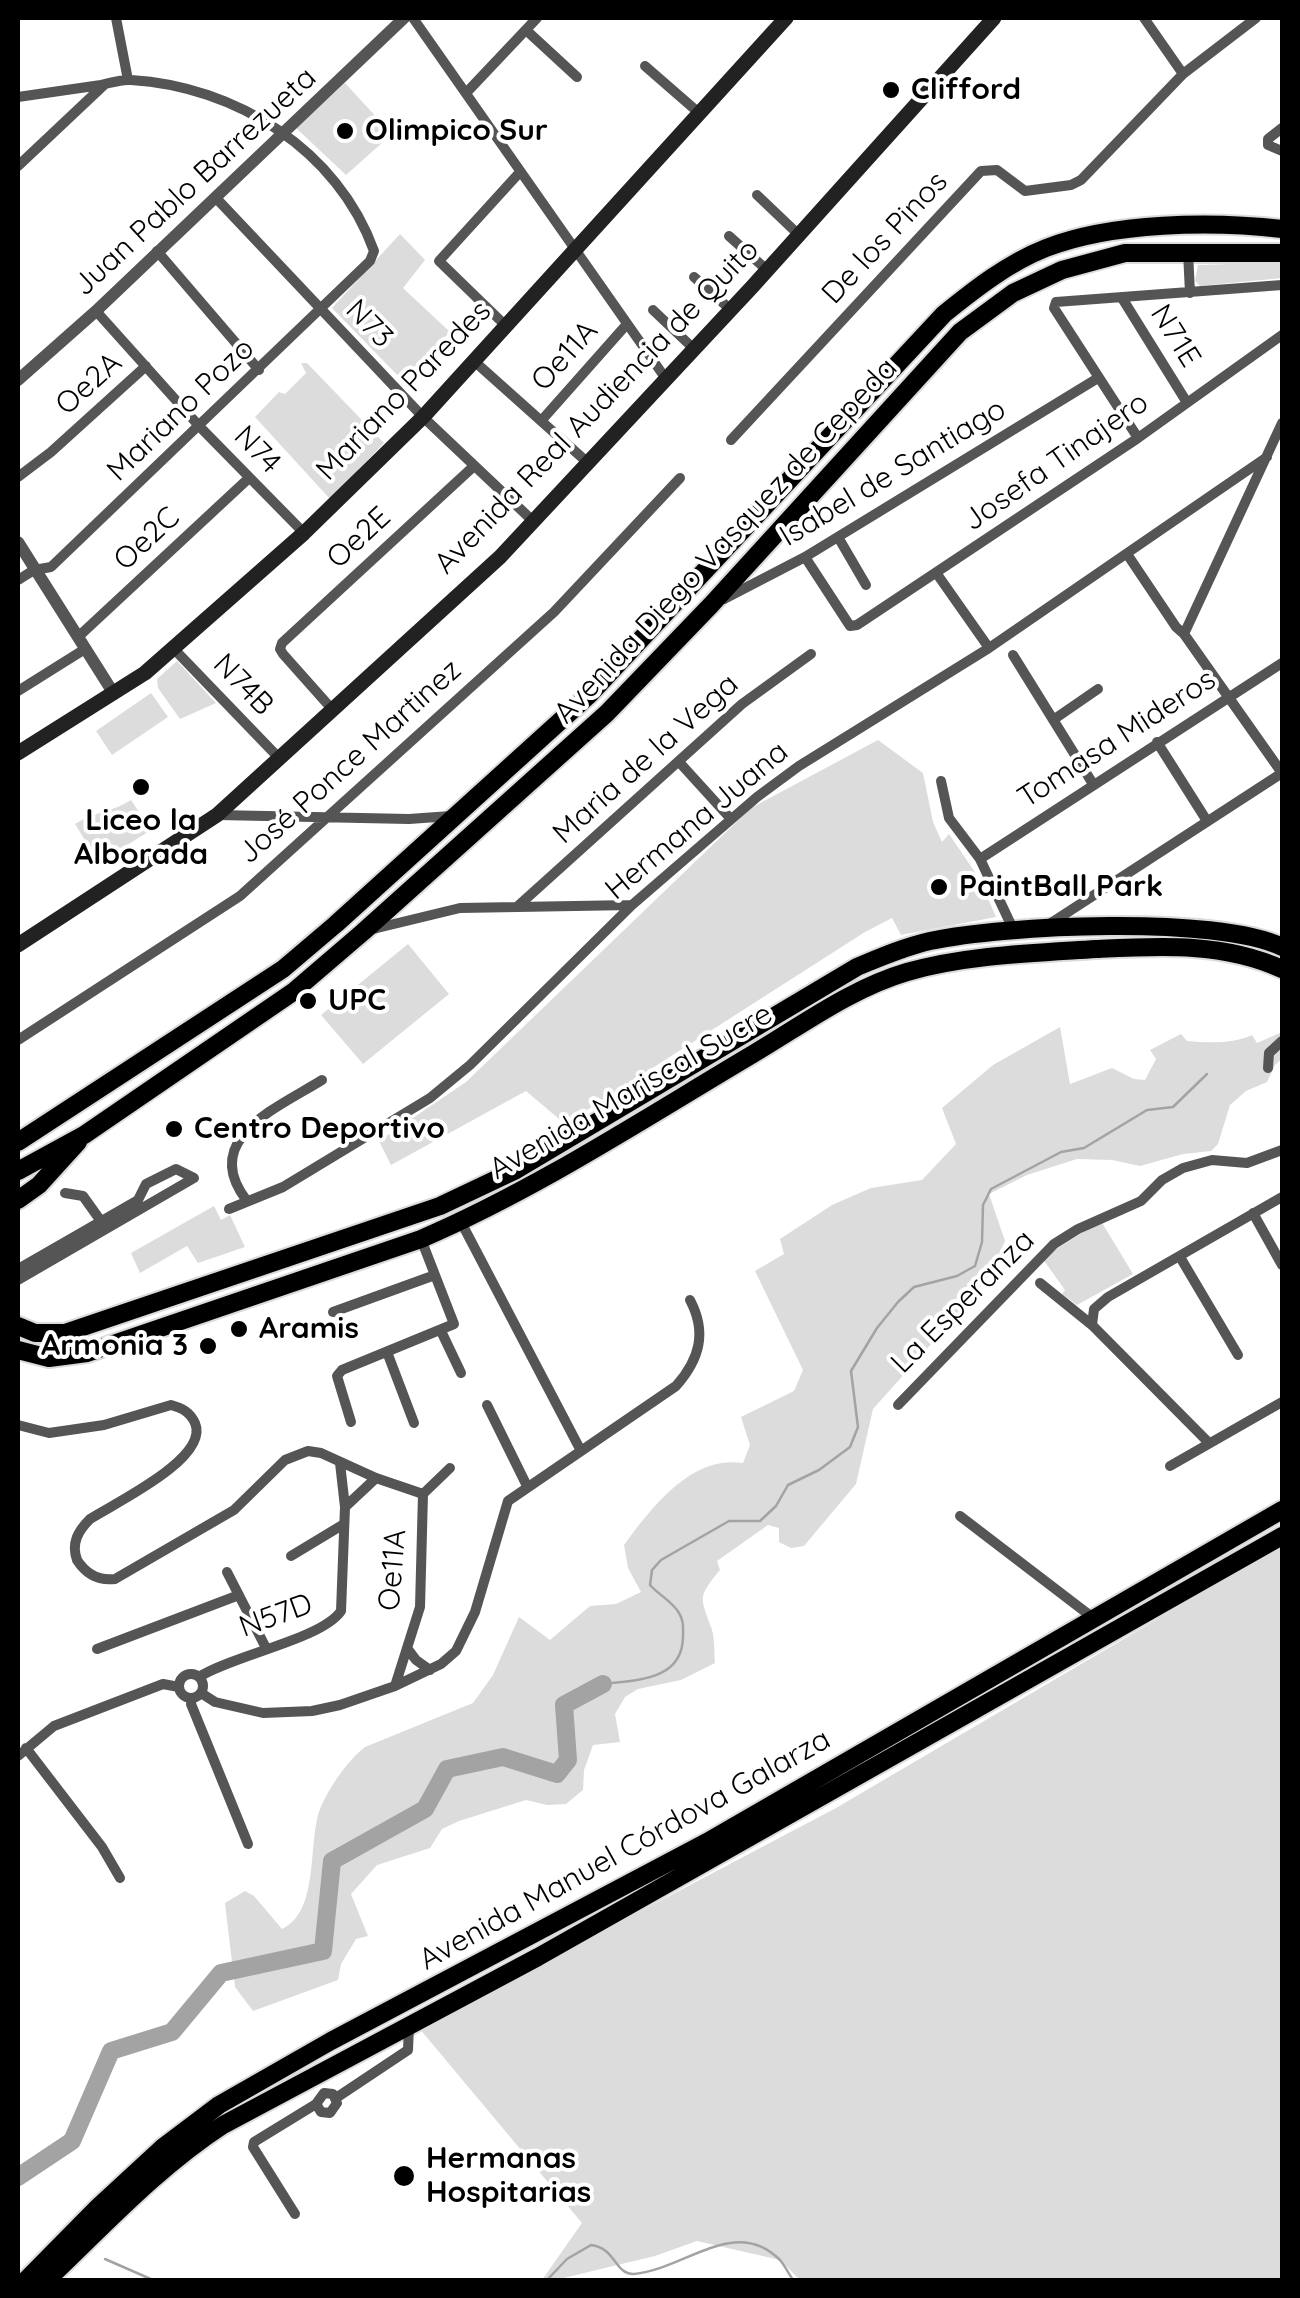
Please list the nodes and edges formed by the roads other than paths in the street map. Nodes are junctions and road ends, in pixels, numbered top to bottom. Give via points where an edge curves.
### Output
1 (116, 18) edge
2 (404, 18) edge
3 (413, 18) edge
4 (538, 18) edge
5 (786, 18) edge
6 (994, 18) edge
7 (1144, 18) edge
8 (1256, 18) edge
9 (526, 30) junction
10 (645, 66) dead end
11 (1184, 74) junction
12 (577, 77) dead end
13 (128, 80) junction
14 (106, 84) junction
15 (467, 92) junction
16 (18, 97) edge
17 (699, 113) junction
18 (1282, 128) edge
19 (285, 132) junction
20 (1277, 150) edge
21 (18, 166) edge
22 (520, 172) junction
23 (756, 196) dead end
24 (216, 198) junction
25 (1201, 226) junction
26 (1282, 229) edge
27 (799, 235) junction
28 (729, 236) dead end
29 (574, 250) junction
30 (157, 251) junction
31 (1194, 251) junction
32 (1282, 253) edge
33 (767, 270) junction
34 (694, 277) dead end
35 (1282, 285) edge
36 (1190, 293) junction
37 (1122, 298) junction
38 (322, 310) junction
39 (653, 310) dead end
40 (731, 310) junction
41 (96, 311) junction
42 (628, 324) junction
43 (506, 326) junction
44 (1282, 334) edge
45 (694, 349) junction
46 (474, 361) junction
47 (146, 366) junction
48 (258, 370) junction
49 (1098, 378) junction
50 (666, 379) junction
51 (18, 380) edge
52 (1186, 401) junction
53 (423, 417) junction
54 (541, 421) junction
55 (1282, 423) edge
56 (200, 427) junction
57 (1138, 438) junction
58 (731, 440) dead end
59 (1267, 457) junction
60 (587, 462) junction
61 (474, 466) junction
62 (18, 477) edge
63 (249, 478) junction
64 (680, 478) dead end
65 (534, 522) junction
66 (304, 534) junction
67 (838, 537) junction
68 (18, 542) edge
69 (1127, 554) junction
70 (804, 558) junction
71 (34, 570) junction
72 (937, 574) junction
73 (18, 580) edge
74 (866, 585) dead end
75 (711, 605) junction
76 (1184, 634) junction
77 (82, 643) junction
78 (173, 648) junction
79 (988, 648) junction
80 (811, 654) dead end
81 (1013, 656) dead end
82 (1282, 663) edge
83 (1098, 690) dead end
84 (18, 691) edge
85 (114, 694) junction
86 (1228, 696) junction
87 (332, 708) junction
88 (1052, 720) junction
89 (1157, 742) junction
90 (18, 753) edge
91 (278, 757) junction
92 (680, 763) junction
93 (1282, 773) edge
94 (941, 782) dead end
95 (1092, 784) junction
96 (217, 815) junction
97 (455, 816) junction
98 (329, 817) junction
99 (730, 818) junction
100 (409, 819) junction
101 (1207, 821) junction
102 (422, 846) junction
103 (980, 859) junction
104 (632, 904) junction
105 (518, 906) junction
106 (1040, 930) junction
107 (364, 932) junction
108 (1015, 932) junction
109 (19, 941) edge
110 (1282, 947) edge
111 (1282, 968) edge
112 (18, 1040) edge
113 (1282, 1041) edge
114 (1268, 1068) dead end
115 (322, 1080) dead end
116 (662, 1082) junction
117 (84, 1136) junction
118 (607, 1141) junction
119 (18, 1142) edge
120 (1282, 1150) edge
121 (18, 1171) edge
122 (476, 1188) junction
123 (65, 1193) dead end
124 (1282, 1197) edge
125 (18, 1200) edge
126 (248, 1201) junction
127 (141, 1205) junction
128 (229, 1208) dead end
129 (1252, 1213) junction
130 (461, 1222) junction
131 (104, 1225) junction
132 (421, 1239) junction
133 (392, 1249) junction
134 (1180, 1257) junction
135 (1282, 1265) edge
136 (22, 1272) edge
137 (435, 1275) junction
138 (1040, 1283) dead end
139 (690, 1300) dead end
140 (333, 1312) dead end
141 (1092, 1325) junction
142 (18, 1326) edge
143 (441, 1331) junction
144 (18, 1350) edge
145 (387, 1352) junction
146 (1238, 1355) dead end
147 (40, 1357) junction
148 (18, 1360) edge
149 (461, 1373) dead end
150 (1282, 1402) edge
151 (898, 1404) dead end
152 (487, 1405) dead end
153 (350, 1422) dead end
154 (414, 1423) dead end
155 (18, 1425) edge
156 (1209, 1443) junction
157 (580, 1449) junction
158 (340, 1463) junction
159 (1170, 1466) dead end
160 (450, 1468) dead end
161 (376, 1478) junction
162 (527, 1486) junction
163 (423, 1494) junction
164 (345, 1507) junction
165 (1282, 1510) edge
166 (960, 1516) dead end
167 (344, 1524) junction
168 (1282, 1536) edge
169 (291, 1556) dead end
170 (227, 1572) dead end
171 (239, 1595) junction
172 (1092, 1617) junction
173 (266, 1648) junction
174 (407, 1648) junction
175 (97, 1649) dead end
176 (430, 1670) junction
177 (199, 1676) junction
178 (396, 1686) junction
179 (179, 1687) junction
180 (196, 1696) junction
181 (22, 1752) edge
182 (873, 1756) junction
183 (767, 1816) junction
184 (248, 1844) dead end
185 (120, 1878) dead end
186 (402, 2004) junction
187 (409, 2025) junction
188 (294, 2214) dead end
189 (82, 2235) junction
190 (26, 2280) edge
191 (47, 2280) edge

1 - 13 street
2 - 19 street, Juan Pablo Barrezueta
3 - 15 street
4 - 9 street
5 - 17 main road, Mariano Paredes
6 - 27 main road, Avenida Real Audiencia de Quito
7 - 11 street
8 - 11 street, De los Pinos
9 - 12 street
9 - 15 street
10 - 17 street
11 - 58 street, De los Pinos via 1071,185 1025,191 997,170 980,171
13 - 14 street
13 - 19 street via 200,91
14 - 16 street
14 - 21 street
15 - 22 street
17 - 29 main road, Mariano Paredes
18 - 20 street via 1268,139
19 - 24 street, Juan Pablo Barrezueta
19 - 38 street, Mariano Pozo via 337,186 374,251
22 - 29 street
22 - 43 street via 439,260
23 - 27 street
24 - 30 street, Juan Pablo Barrezueta
24 - 38 street, N73
25 - 26 main road, Avenida Diego Vasquez de Cepeda
25 - 31 main road
25 - 97 main road, Avenida Diego Vasquez de Cepeda via 1081,239 1046,248 987,279 944,314 589,695
27 - 33 main road, Avenida Real Audiencia de Quito
28 - 33 street
29 - 42 street
29 - 43 main road, Mariano Paredes
30 - 41 street, Juan Pablo Barrezueta
30 - 48 street
31 - 32 main road, Avenida Diego Vasquez de Cepeda
31 - 36 street
31 - 75 main road, Avenida Diego Vasquez de Cepeda via 1125,253 1062,270 1013,293 960,332
33 - 40 main road, Avenida Real Audiencia de Quito
34 - 40 street
35 - 36 street
36 - 37 street
37 - 49 street via 1054,306
37 - 52 street, N71E
38 - 48 street, Mariano Pozo
38 - 53 street, N73
39 - 45 street
40 - 45 main road, Avenida Real Audiencia de Quito
41 - 47 street, N74
41 - 51 street, Juan Pablo Barrezueta
42 - 50 street
42 - 54 street, Oe11A
43 - 46 main road, Mariano Paredes
44 - 52 street, Josefa Tinajero
45 - 50 main road, Avenida Real Audiencia de Quito
46 - 53 main road, Mariano Paredes
46 - 54 street
47 - 56 street, N74
47 - 62 street, Oe2A
48 - 56 street, Mariano Pozo
49 - 57 street
49 - 67 street, Isabel de Santiago
50 - 60 main road, Avenida Real Audiencia de Quito
52 - 57 street, Josefa Tinajero
53 - 61 street, N73
53 - 66 main road, Mariano Paredes
54 - 60 street
55 - 59 street
56 - 63 street, N74
56 - 71 street, Mariano Pozo via 52,567
57 - 72 street, Josefa Tinajero
59 - 69 street, Hermana Juana
59 - 76 street
60 - 65 main road, Avenida Real Audiencia de Quito
61 - 65 street, N73
61 - 87 street, Oe2E via 280,649
63 - 66 street, N74
63 - 77 street, Oe2C
64 - 98 street, José Ponce Martinez via 554,612
65 - 87 main road, Avenida Real Audiencia de Quito
66 - 78 main road, Mariano Paredes
67 - 70 street, Isabel de Santiago
67 - 74 street
68 - 71 street
69 - 76 street
69 - 79 street, Hermana Juana
70 - 72 street, Josefa Tinajero via 850,626
70 - 75 street, Isabel de Santiago
71 - 73 street, Mariano Pozo
71 - 77 street
72 - 79 street
75 - 107 main road, Avenida Diego Vasquez de Cepeda via 607,713
76 - 86 street
77 - 84 street, Oe2C
77 - 85 street
78 - 85 main road, Mariano Paredes
78 - 91 street, N74B
79 - 99 street, Hermana Juana via 798,766
80 - 92 street, Maria de la Vega via 742,704
81 - 88 street
82 - 86 street, Tomasa Mideros
83 - 88 street
85 - 90 main road, Mariano Paredes
86 - 89 street, Tomasa Mideros
86 - 93 street
87 - 91 main road, Avenida Real Audiencia de Quito
88 - 95 street
89 - 95 street, Tomasa Mideros
89 - 101 street
91 - 96 main road, Avenida Real Audiencia de Quito
92 - 99 street
92 - 105 street, Maria de la Vega
93 - 101 street
94 - 103 street via 949,818
95 - 103 street, Tomasa Mideros
96 - 98 street
96 - 109 main road, Avenida Real Audiencia de Quito
97 - 100 street
97 - 102 main road, Avenida Diego Vasquez de Cepeda
98 - 100 street
98 - 112 street, José Ponce Martinez via 240,896
99 - 104 street, Hermana Juana
100 - 102 street
101 - 106 street
102 - 119 main road, Avenida Diego Vasquez de Cepeda via 283,969
103 - 108 street
104 - 105 street
104 - 126 street, Hermana Juana via 430,1098 283,1187
105 - 107 street via 460,908
106 - 108 main road, Avenida Mariscal Sucre
106 - 110 main road, Avenida Mariscal Sucre via 1214,930
107 - 117 main road, Avenida Diego Vasquez de Cepeda via 293,992
108 - 116 main road, Avenida Mariscal Sucre via 932,941 856,967
111 - 118 main road, Avenida Mariscal Sucre via 1219,950 1147,946 1026,954 907,972 860,991
113 - 114 street via 1270,1053
115 - 126 street via 263,1116 236,1146 230,1170
116 - 118 main road via 672,1088 669,1095
116 - 122 main road, Avenida Mariscal Sucre
117 - 121 main road, Avenida Diego Vasquez de Cepeda
117 - 125 main road
118 - 130 main road, Avenida Mariscal Sucre
120 - 151 street, La Esperanza via 1246,1162 1212,1160 1183,1168 1140,1201 1054,1244
122 - 133 main road via 451,1211 389,1235
122 - 142 main road, Avenida Mariscal Sucre via 65,1333
123 - 131 street via 83,1196
124 - 129 street
126 - 128 street, Hermana Juana
127 - 127 street via 194,1178 176,1169 146,1184
127 - 131 street
129 - 134 street
129 - 135 street
130 - 132 main road, Avenida Mariscal Sucre
130 - 157 street
131 - 136 street
132 - 133 main road, Avenida Mariscal Sucre
132 - 137 street
133 - 147 main road, Avenida Mariscal Sucre via 87,1353
134 - 141 street via 1098,1305
134 - 146 street
137 - 140 street
137 - 143 street via 454,1324
138 - 141 street
139 - 157 street via 700,1336 691,1369 676,1386
141 - 156 street
143 - 145 street
143 - 149 street
144 - 147 main road, Avenida Mariscal Sucre
145 - 153 street via 336,1376
145 - 154 street
147 - 148 street
150 - 156 street
152 - 162 street
155 - 158 street via 49,1433 170,1405 196,1426 184,1460 80,1528 77,1560 104,1580 234,1510 285,1460 308,1452
156 - 159 street
157 - 162 street
158 - 161 street
158 - 164 street, N57D
160 - 163 street, Oe11A
161 - 163 street
161 - 164 street
162 - 176 street via 508,1501 488,1576 456,1651
163 - 174 street, Oe11A via 420,1607
164 - 167 street, N57D
165 - 172 main road, Avenida Manuel Córdova Galarza
166 - 172 street
167 - 169 street
167 - 173 street, N57D via 341,1611 334,1622
168 - 182 main road, Avenida Manuel Córdova Galarza
170 - 171 street
171 - 173 street
171 - 175 street
172 - 182 main road, Avenida Manuel Córdova Galarza
173 - 177 street, N57D
174 - 176 street
174 - 178 street, Oe11A
176 - 178 street
177 - 179 street via 186,1675
177 - 180 street via 203,1685
178 - 180 street via 340,1705 284,1713
179 - 180 street
179 - 181 street via 164,1684 54,1726
180 - 184 street via 191,1704
181 - 185 street
182 - 183 main road, Avenida Manuel Córdova Galarza
183 - 186 main road, Avenida Manuel Córdova Galarza
183 - 187 main road, Avenida Manuel Córdova Galarza via 538,1957
186 - 187 main road
186 - 189 main road, Avenida Manuel Córdova Galarza via 219,2105 162,2148
187 - 188 street via 408,2050 336,2098 330,2113 316,2104 254,2142
187 - 189 main road, Avenida Manuel Córdova Galarza via 190,2146
189 - 190 main road, Avenida Manuel Córdova Galarza
189 - 191 main road, Avenida Manuel Córdova Galarza

